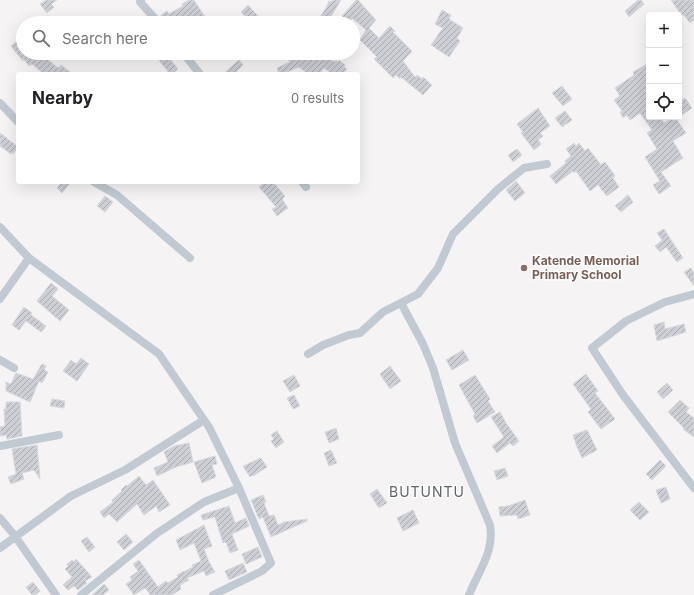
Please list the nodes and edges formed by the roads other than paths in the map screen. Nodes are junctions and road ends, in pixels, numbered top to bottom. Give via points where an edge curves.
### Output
1 (141, 0) edge
2 (153, 16) edge
3 (189, 60) edge
4 (198, 72) edge
5 (0, 103) edge
6 (16, 120) edge
7 (547, 164) dead end
8 (98, 184) edge
9 (0, 227) edge
10 (29, 258) junction
11 (190, 258) dead end
12 (694, 294) edge
13 (0, 299) edge
14 (401, 303) junction
15 (308, 354) dead end
16 (0, 360) edge
17 (14, 368) dead end
18 (204, 420) junction
19 (59, 435) dead end
20 (0, 446) edge
21 (239, 488) junction
22 (694, 488) edge
23 (0, 518) edge
24 (15, 536) junction
25 (0, 548) edge
26 (56, 595) edge
27 (80, 595) edge
28 (213, 595) edge
29 (469, 595) edge

1 - 2 street
3 - 4 street
5 - 6 street
7 - 14 street via 524,168 498,189 453,234 438,268 418,294
8 - 11 street via 117,195
9 - 10 street
10 - 13 street
10 - 18 street via 159,354
12 - 22 street via 666,302 626,321 592,348 623,395
14 - 15 street via 383,312 360,333 323,345
14 - 29 street via 433,368 455,443 490,525 492,534 489,549
16 - 17 street
18 - 21 street
18 - 24 street via 125,470 71,496
19 - 20 street
21 - 27 street via 204,502 156,534
21 - 28 street via 271,563 262,571
23 - 24 street
24 - 25 street
24 - 26 street

